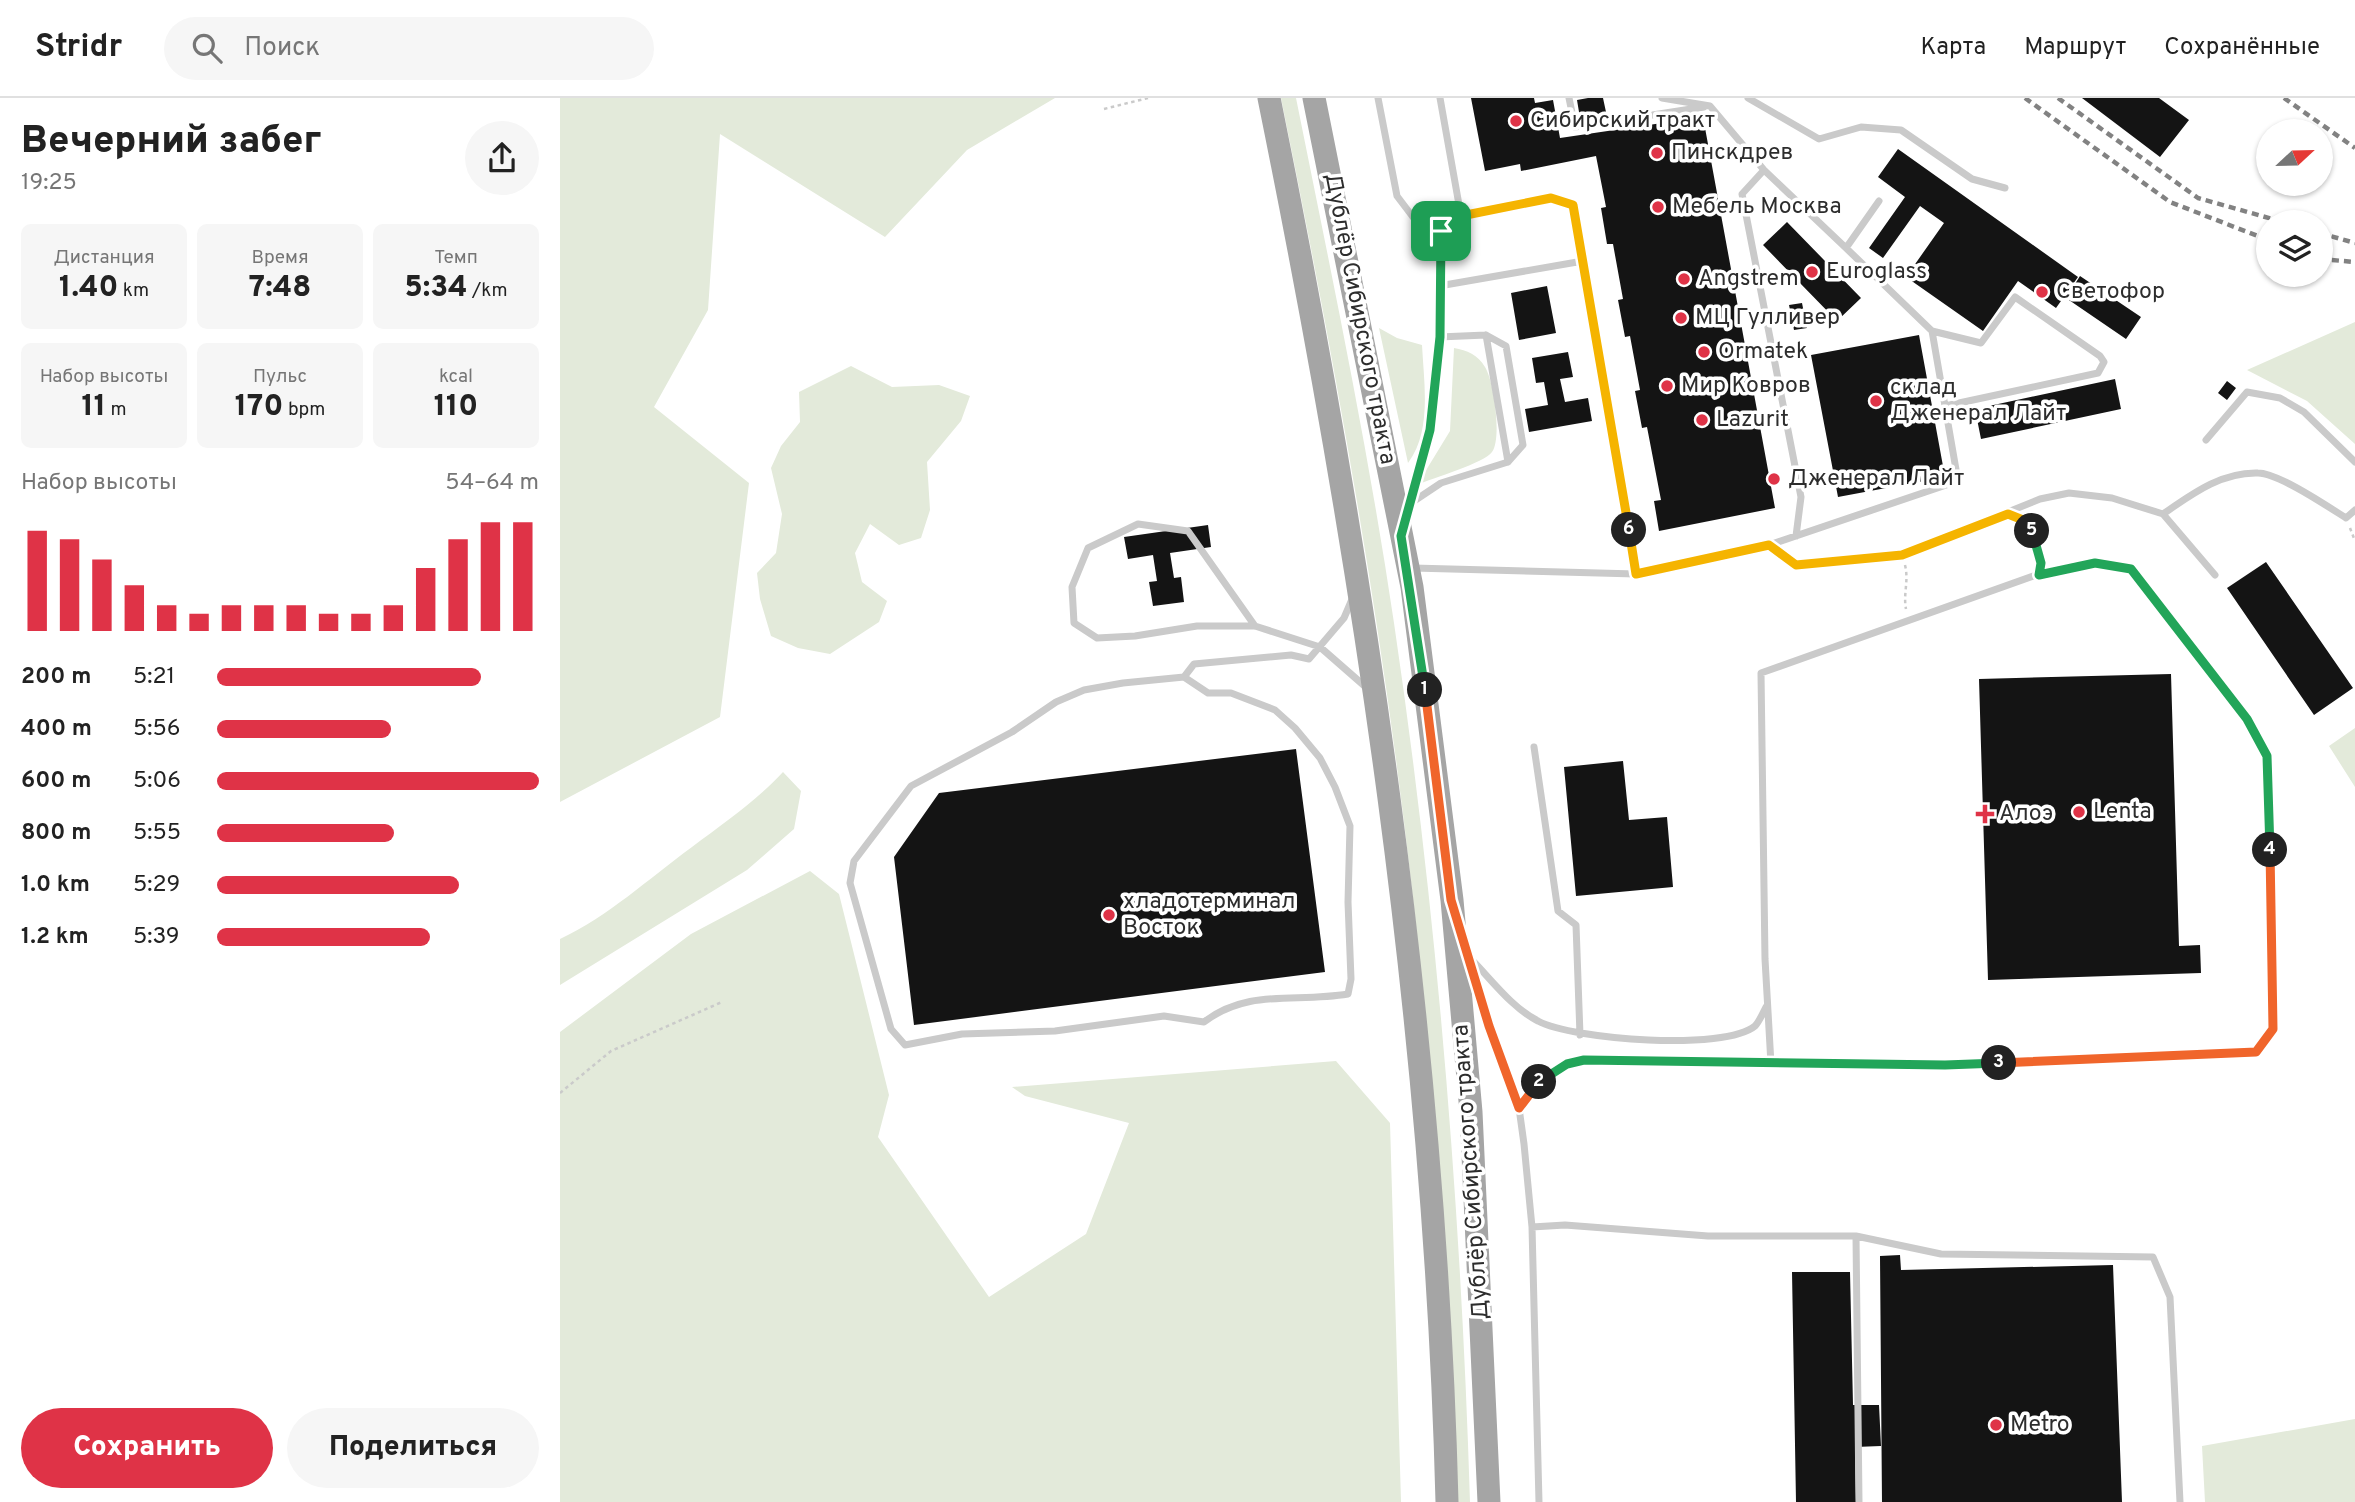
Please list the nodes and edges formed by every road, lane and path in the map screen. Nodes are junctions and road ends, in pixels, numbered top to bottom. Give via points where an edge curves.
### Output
1 (1148, 98) edge
2 (1269, 98) edge
3 (1314, 98) edge
4 (1378, 98) edge
5 (1440, 98) edge
6 (1569, 98) edge
7 (1662, 98) edge
8 (1748, 98) edge
9 (1710, 106) junction
10 (1104, 108) dead end
11 (1763, 170) junction
12 (2005, 188) dead end
13 (1879, 201) dead end
14 (1461, 216) junction
15 (1441, 231) junction
16 (1846, 248) junction
17 (1583, 261) junction
18 (1439, 286) junction
19 (1932, 331) junction
20 (1486, 335) junction
21 (1440, 337) junction
22 (1945, 406) junction
23 (2206, 440) dead end
24 (1508, 462) junction
25 (2355, 463) edge
26 (1408, 505) junction
27 (2355, 510) edge
28 (2008, 514) junction
29 (2164, 514) junction
30 (1401, 536) junction
31 (1796, 536) junction
32 (1769, 545) junction
33 (1902, 555) junction
34 (1408, 568) junction
35 (1636, 574) junction
36 (2039, 575) junction
37 (2215, 575) dead end
38 (1357, 583) junction
39 (1908, 621) junction
40 (1255, 626) junction
41 (1320, 648) junction
42 (1184, 677) junction
43 (1374, 695) junction
44 (1534, 747) dead end
45 (1451, 900) junction
46 (1471, 958) junction
47 (722, 1002) dead end
48 (1766, 1006) junction
49 (1580, 1035) junction
50 (1771, 1064) junction
51 (560, 1093) edge
52 (1519, 1108) junction
53 (1532, 1227) junction
54 (1856, 1236) junction
55 (1447, 1502) edge
56 (1489, 1502) edge
57 (1539, 1502) edge
58 (1859, 1502) edge
59 (2180, 1502) edge

1 - 10 path
2 - 38 main road, Дублёр Сибирского тракта via 1308,293
3 - 30 main road, Дублёр Сибирского тракта
4 - 15 lane via 1397,196 1419,225
5 - 14 lane
6 - 9 lane via 1575,127
7 - 9 lane
8 - 12 lane via 1819,139 1861,127 1902,130 1972,180
9 - 11 lane
11 - 16 lane
11 - 31 lane via 1742,194 1801,497
13 - 16 lane
14 - 15 lane
14 - 17 lane via 1551,198 1573,205
15 - 18 lane
16 - 19 lane
17 - 18 lane
17 - 35 lane
18 - 21 lane
19 - 22 lane
19 - 22 lane via 1981,343 2015,297 2104,362 2098,373
20 - 21 lane
20 - 24 lane
20 - 24 lane via 1506,346 1523,445
21 - 26 lane via 1430,430
22 - 31 lane via 1958,481
23 - 25 lane via 2247,392 2280,398 2304,412
24 - 26 lane via 1441,482
26 - 30 lane
27 - 29 lane via 2346,517 2259,473 2207,484
28 - 29 lane via 2040,499 2069,493 2112,498
28 - 33 lane
28 - 36 lane via 2023,520 2033,532 2041,563
29 - 37 lane
30 - 34 main road, Дублёр Сибирского тракта
31 - 32 lane
32 - 33 lane via 1796,565
32 - 35 lane
33 - 39 path via 1909,581 1904,599
34 - 35 lane
34 - 45 main road, Дублёр Сибирского тракта
36 - 39 lane
36 - 50 lane via 2095,563 2131,569 2247,719 2267,756 2273,1029 2256,1052 2242,1053 1945,1065
38 - 41 lane via 1344,618
38 - 43 main road, Дублёр Сибирского тракта
39 - 48 lane via 1763,671 1760,676
40 - 40 lane via 1188,531 1138,524 1088,548 1072,587 1074,622 1097,638 1197,625
40 - 41 lane
41 - 42 lane via 1309,659 1291,655 1194,664
41 - 43 lane
42 - 42 lane via 1123,682 1056,702 1012,732 911,786 854,860 849,883 891,1029 905,1045 962,1034 1055,1031 1164,1016 1204,1022 1224,1007 1263,997 1288,1000 1348,995 1352,979 1350,825 1335,787 1320,758 1275,710 1231,693 1208,693
43 - 55 main road, Дублёр Сибирского тракта via 1426,1117
44 - 49 lane via 1558,911 1576,925
45 - 46 lane
45 - 56 main road, Дублёр Сибирского тракта via 1471,1112
46 - 49 lane via 1538,1021
46 - 52 lane via 1489,1026
47 - 51 path via 611,1051
48 - 49 lane via 1755,1026 1733,1035 1644,1041
48 - 50 lane
50 - 52 lane via 1584,1060 1552,1072 1533,1087
52 - 53 lane
53 - 54 lane via 1565,1225 1708,1236
53 - 57 lane
54 - 58 lane
54 - 59 lane via 1941,1254 2153,1257 2170,1297

